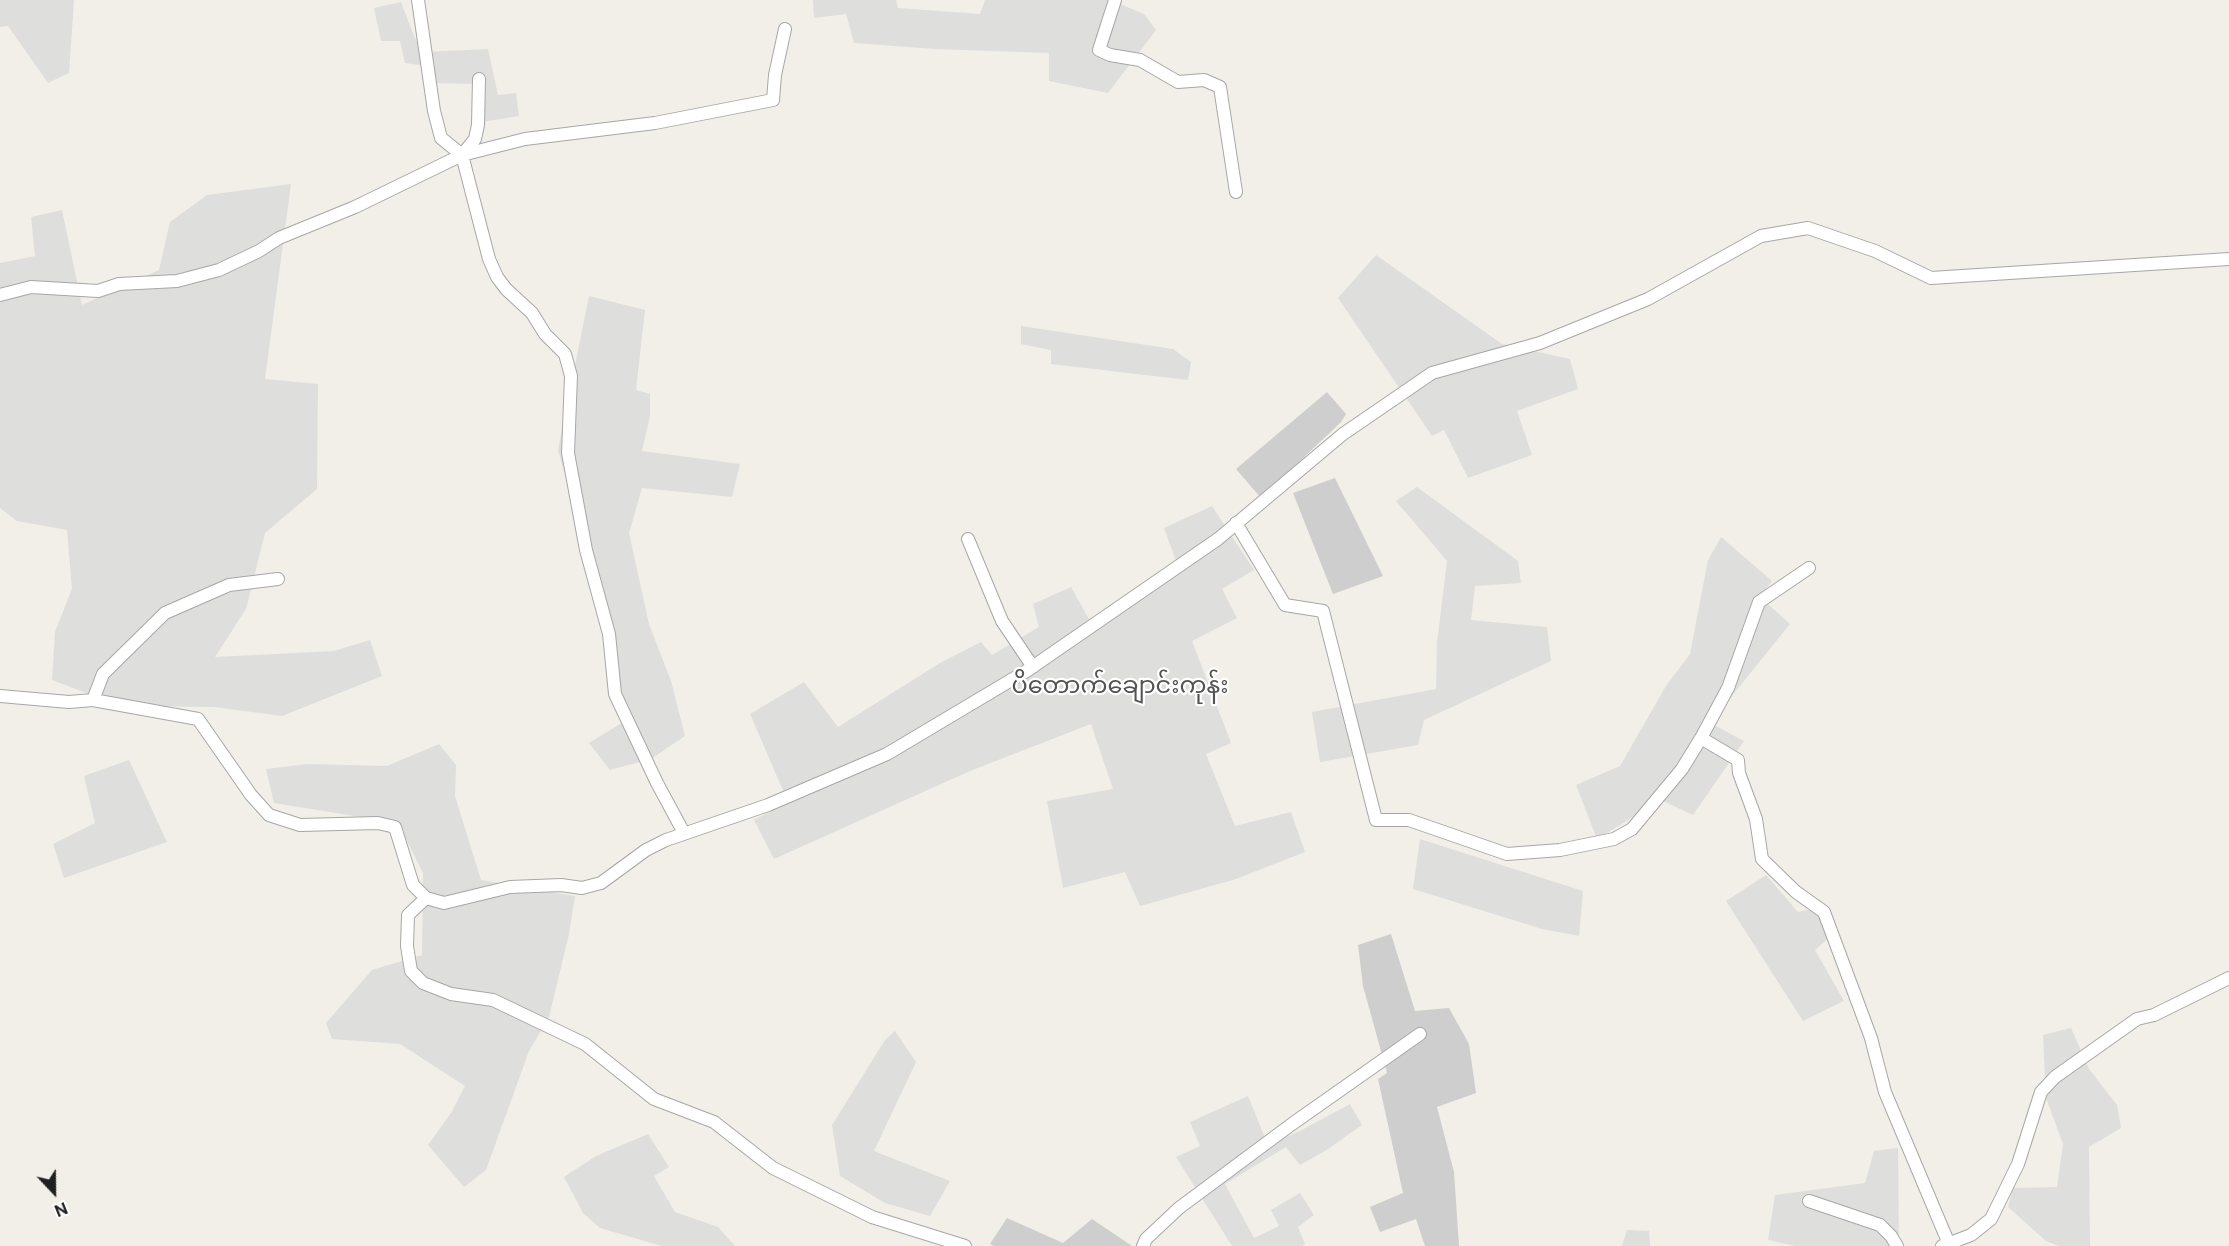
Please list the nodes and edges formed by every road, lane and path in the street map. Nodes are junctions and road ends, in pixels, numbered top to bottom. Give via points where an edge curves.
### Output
1 (418, 0) edge
2 (1115, 0) edge
3 (785, 29) dead end
4 (479, 79) dead end
5 (462, 155) junction
6 (1236, 192) dead end
7 (2229, 259) edge
8 (0, 295) edge
9 (1236, 523) junction
10 (968, 538) dead end
11 (1809, 568) dead end
12 (278, 579) dead end
13 (1033, 667) junction
14 (0, 696) edge
15 (93, 700) junction
16 (1701, 738) junction
17 (684, 833) junction
18 (426, 898) junction
19 (2229, 978) edge
20 (1420, 1034) dead end
21 (1809, 1201) dead end
22 (1945, 1245) edge
23 (965, 1246) edge
24 (1143, 1246) edge
25 (1897, 1246) edge

1 - 5 street via 441,138
2 - 6 street via 1100,50 1140,60 1178,82 1204,80 1220,87
3 - 5 street via 773,100 656,123 525,139
4 - 5 street via 475,139
5 - 8 street via 355,207 279,238 219,270 177,281 119,284 98,291 32,287
5 - 17 street via 497,277 565,354 571,376 567,453 586,550 609,634 615,693
7 - 9 street via 1931,278 1875,251 1808,228 1761,236 1648,299 1540,343 1432,373 1343,434
9 - 13 street
9 - 16 street via 1285,605 1323,611 1376,820 1409,820 1507,854 1560,850 1614,839 1632,830 1645,817
10 - 13 street via 1002,621
11 - 16 street via 1759,602 1728,688
12 - 15 street via 229,585 165,613 103,674
13 - 17 street via 887,754 768,805
14 - 15 street via 69,702
15 - 18 street via 198,719 269,815 300,825 395,827 413,885
16 - 22 street via 1738,760 1756,819 1762,859 1790,887 1824,912 1871,1038 1885,1092
17 - 18 street via 646,850 601,883 582,888 510,887 444,903
18 - 23 street via 408,915 411,971 423,983 451,993 493,1000 585,1044 654,1099 714,1122 773,1168 872,1217
19 - 22 street via 2154,1016 2137,1019 2055,1077 2042,1092 2018,1164 1991,1219 1971,1235
20 - 24 street via 1188,1201
21 - 25 street via 1880,1225

